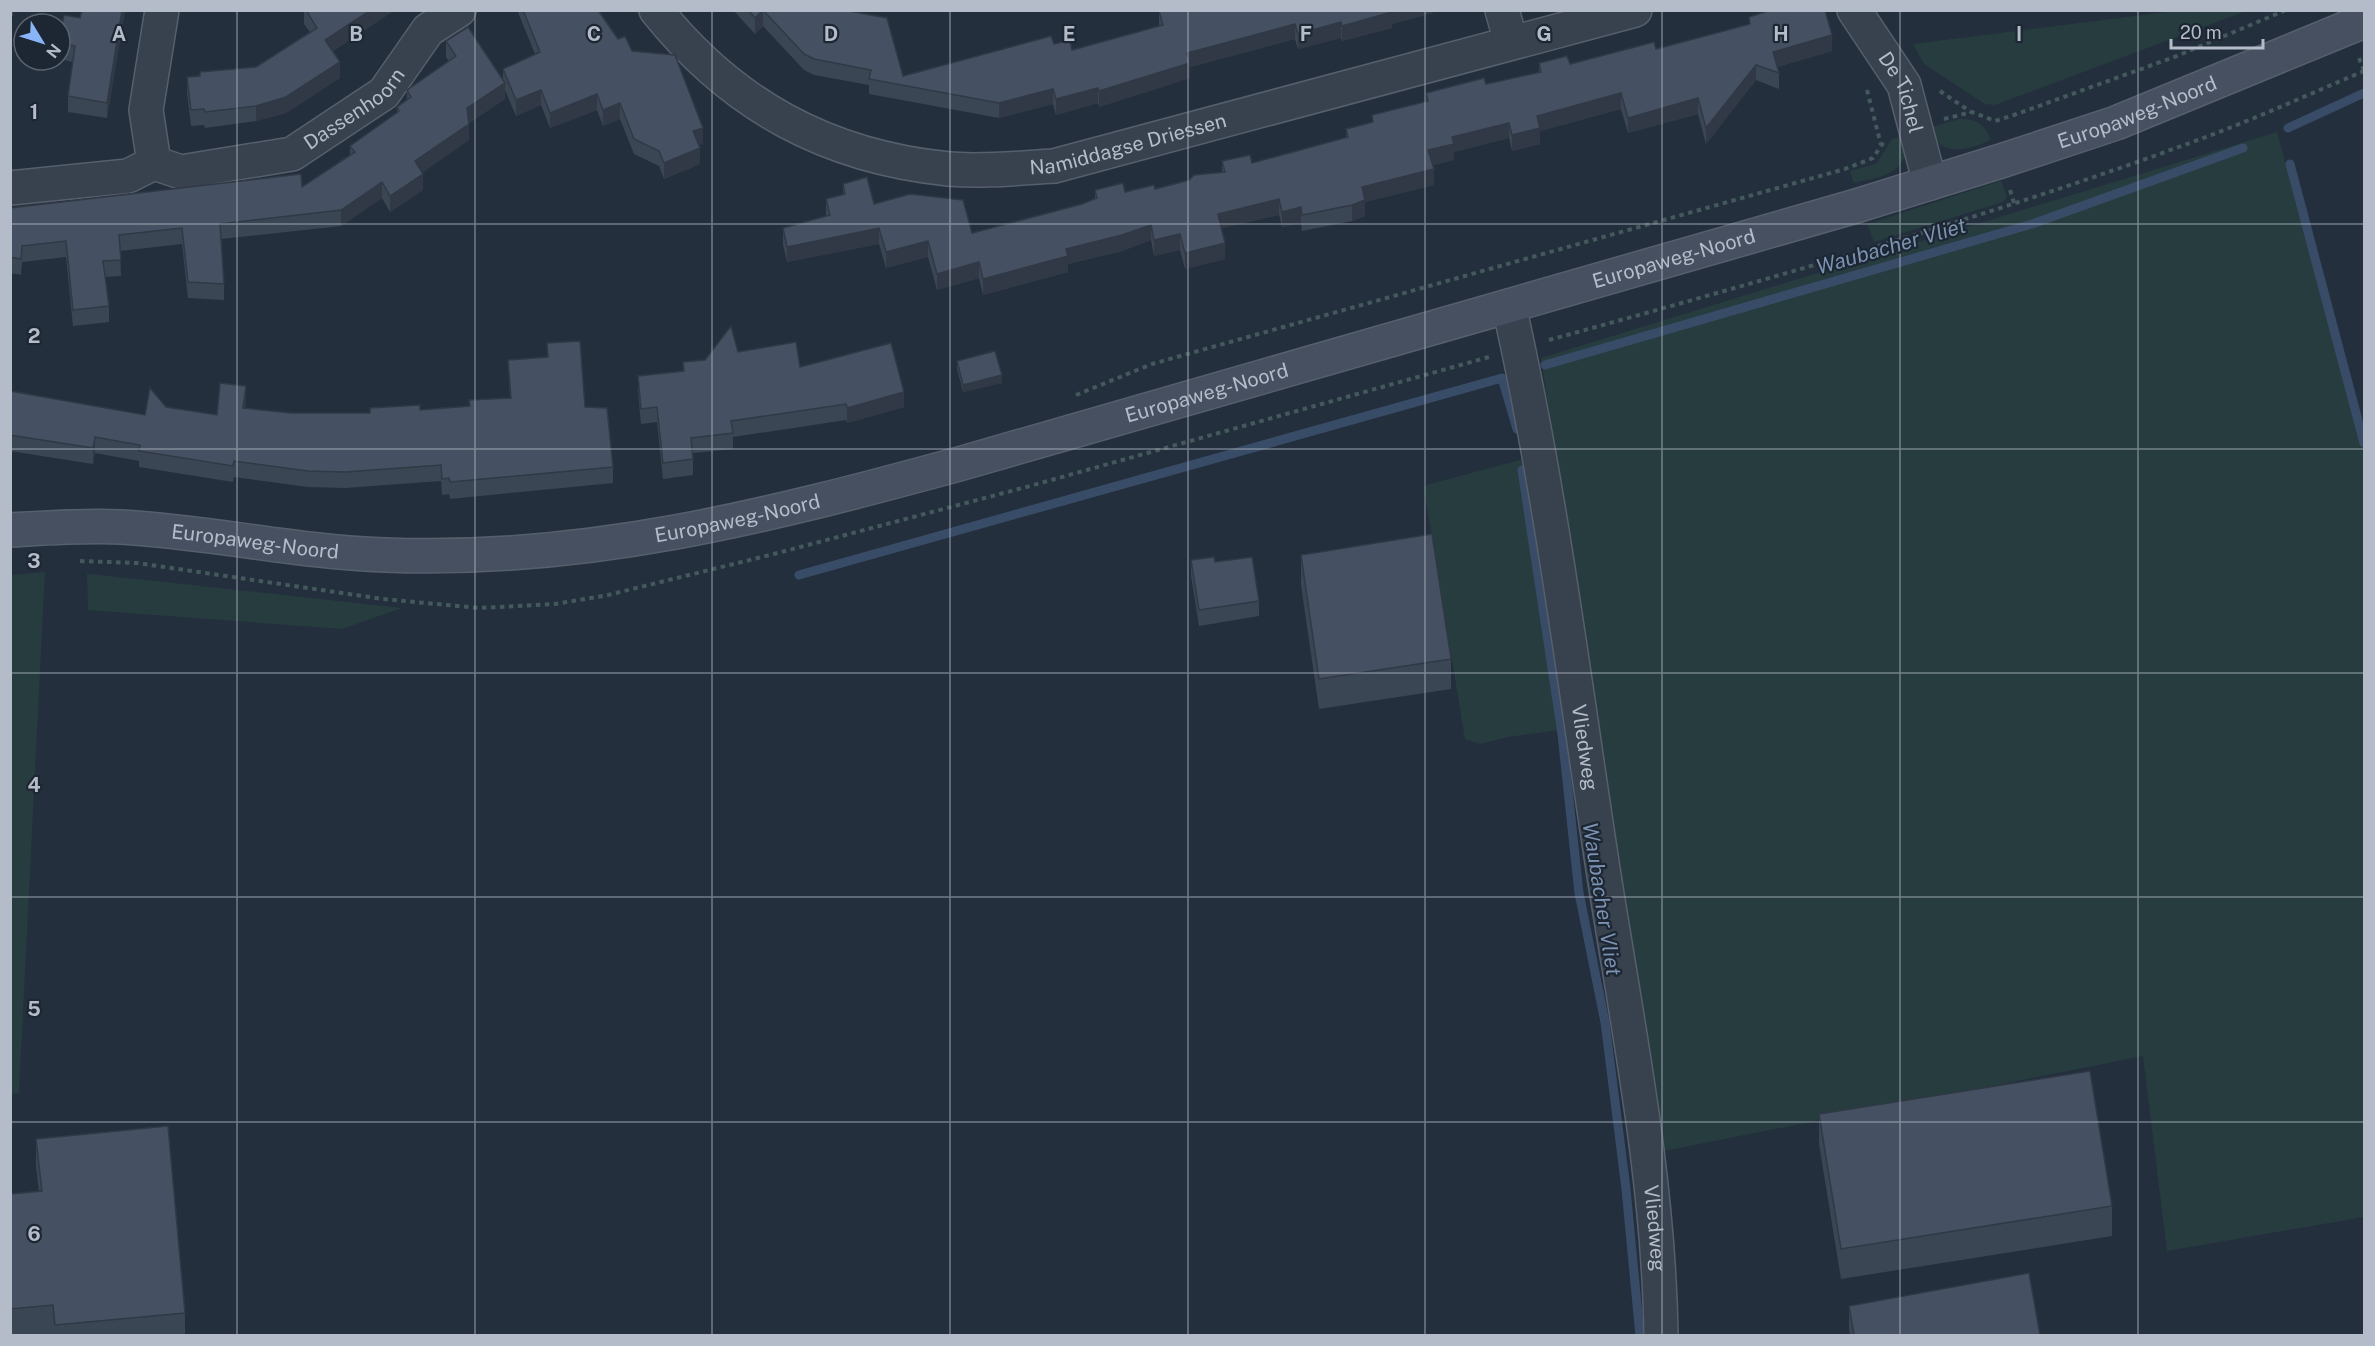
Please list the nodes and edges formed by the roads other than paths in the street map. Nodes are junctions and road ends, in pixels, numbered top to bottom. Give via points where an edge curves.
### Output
1 (162, 10) edge
2 (459, 10) edge
3 (656, 10) edge
4 (1502, 10) edge
5 (1635, 10) edge
6 (1854, 10) edge
7 (2364, 21) edge
8 (1511, 42) junction
9 (154, 163) junction
10 (1930, 183) junction
11 (10, 188) edge
12 (1509, 306) junction
13 (10, 530) edge
14 (1661, 1335) edge

1 - 9 street via 146,110
2 - 9 street, Dassenhoorn via 428,30 384,93 292,154 180,172
3 - 8 street, Namiddagse Driessen via 685,47 738,93 786,122 890,160 950,169 1054,166
4 - 8 street
5 - 8 street, Namiddagse Driessen
6 - 10 street, De Tichel via 1908,92
7 - 10 street, Europaweg-Noord via 2116,123
9 - 11 street via 128,176
10 - 12 street, Europaweg-Noord
12 - 13 street, Europaweg-Noord via 835,498 687,532 591,547 471,556 385,555 124,528
12 - 14 street, Vliedweg via 1554,537 1633,1063 1660,1261

